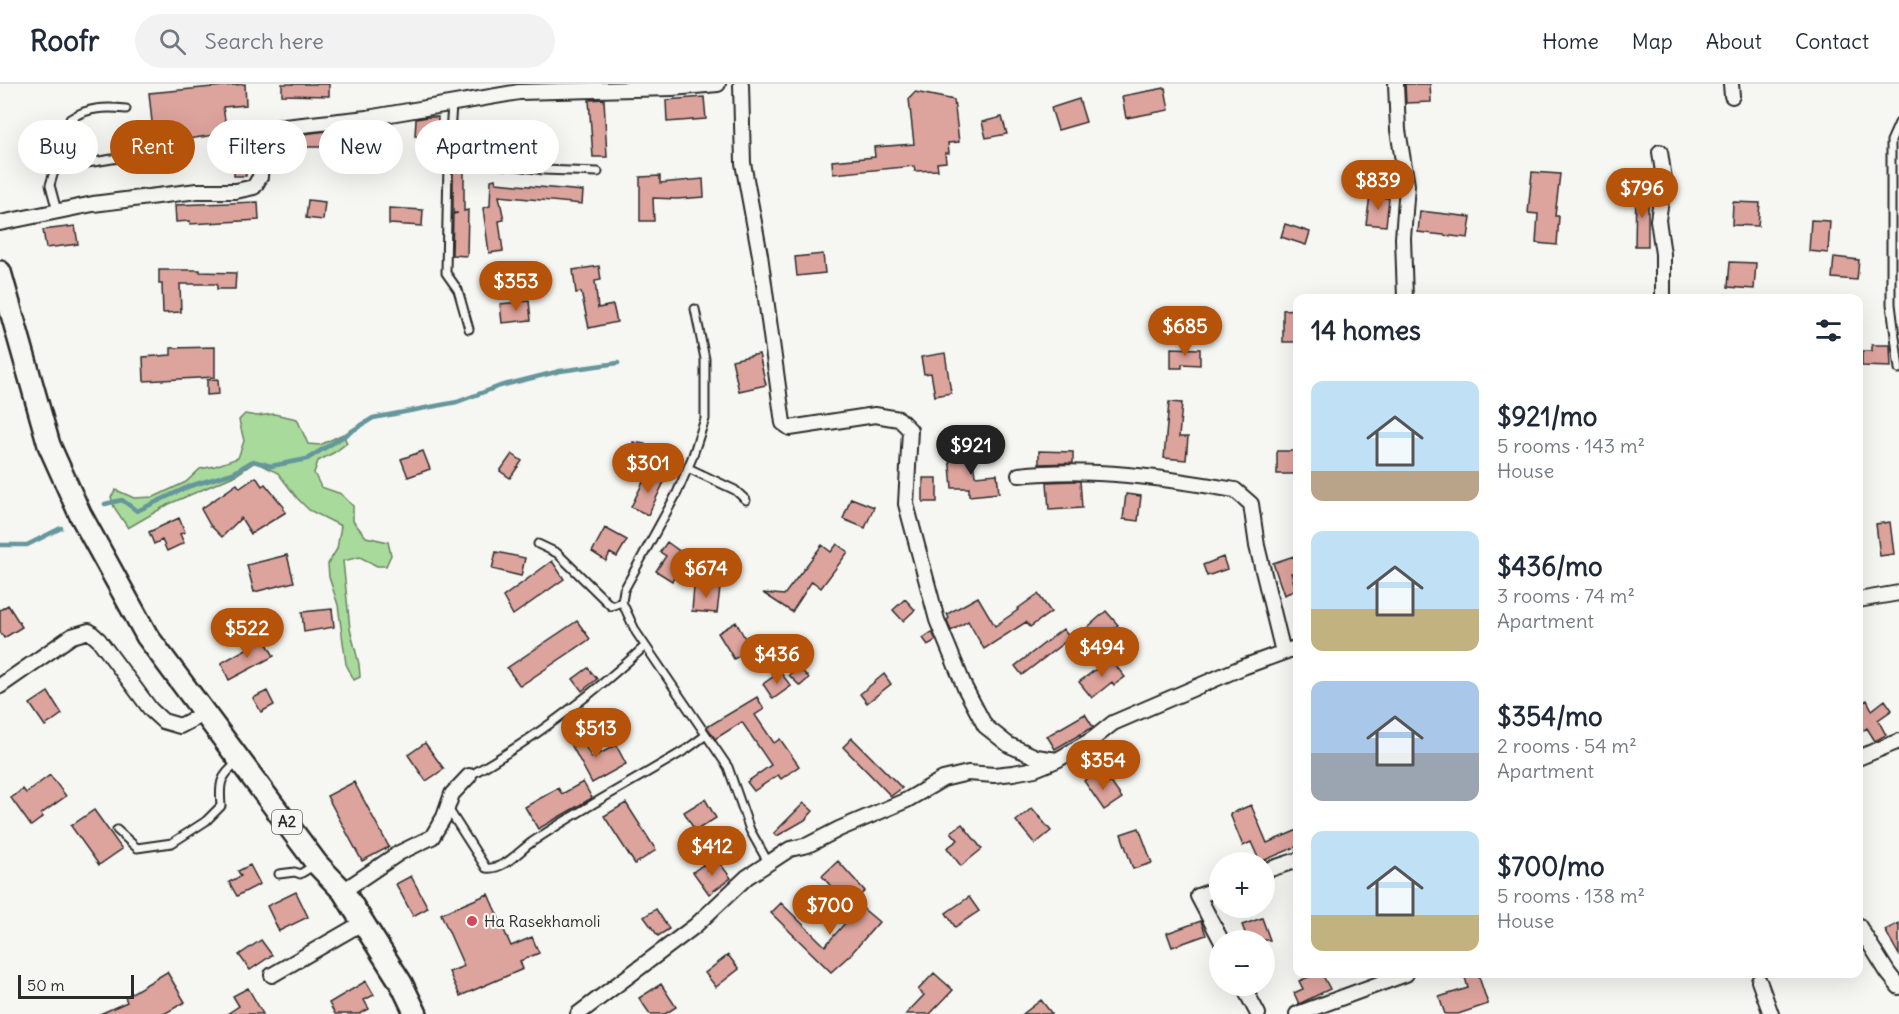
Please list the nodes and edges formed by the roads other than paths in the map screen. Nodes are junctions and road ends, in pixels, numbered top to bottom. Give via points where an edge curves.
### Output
1 (718, 84) edge
2 (741, 84) edge
3 (1396, 84) edge
4 (452, 105) junction
5 (126, 109) dead end
6 (69, 120) edge
7 (451, 120) edge
8 (1899, 123) edge
9 (1660, 152) dead end
10 (559, 171) edge
11 (598, 172) dead end
12 (54, 174) edge
13 (448, 174) edge
14 (57, 211) junction
15 (0, 223) edge
16 (0, 272) edge
17 (1405, 294) edge
18 (1663, 294) edge
19 (695, 309) dead end
20 (469, 329) dead end
21 (1899, 369) edge
22 (688, 468) junction
23 (1019, 475) dead end
24 (746, 500) dead end
25 (538, 544) dead end
26 (1899, 593) edge
27 (1863, 599) edge
28 (622, 602) junction
29 (644, 647) junction
30 (1293, 649) edge
31 (1283, 652) junction
32 (0, 686) edge
33 (205, 713) junction
34 (706, 735) junction
35 (1899, 741) edge
36 (1863, 756) edge
37 (240, 760) junction
38 (1057, 760) junction
39 (469, 776) joint
40 (447, 807) junction
41 (117, 830) dead end
42 (768, 862) junction
43 (1293, 862) edge
44 (317, 864) junction
45 (1275, 867) edge
46 (279, 874) dead end
47 (343, 891) junction
48 (1209, 892) edge
49 (1209, 917) edge
50 (362, 923) junction
51 (1863, 933) edge
52 (271, 972) dead end
53 (1395, 978) edge
54 (1759, 981) dead end
55 (1899, 987) edge
56 (1249, 996) edge
57 (416, 1014) edge
58 (578, 1014) edge
59 (1258, 1014) edge
60 (1297, 1014) edge
61 (1771, 1014) edge

1 - 4 street via 519,92
2 - 38 street via 742,163 760,255 783,423 790,428 875,415 898,419 910,430 906,504 936,620 965,688 985,726 1009,745 1036,757
3 - 17 street via 1407,185
4 - 7 lane
4 - 14 street via 266,129 262,134 260,177 254,187
5 - 6 lane via 103,107 80,112
8 - 21 lane via 1891,141 1891,304
9 - 18 street via 1664,179 1658,220
10 - 11 lane
12 - 14 lane via 50,185
13 - 20 lane via 446,273 458,290
14 - 15 street
16 - 33 main road, A2 via 48,445 80,514 147,636
19 - 22 lane via 705,359 705,419
22 - 24 lane via 735,490
22 - 28 lane via 624,590
23 - 31 street via 1108,473 1235,490 1251,504 1257,546
25 - 28 lane via 557,553 611,606
26 - 27 street
28 - 29 lane
29 - 34 lane
29 - 39 lane via 556,719
30 - 31 street
31 - 38 street via 1113,723
32 - 33 street via 72,636 89,631 163,721 180,726
33 - 37 main road, A2
34 - 40 lane via 543,834 494,869 486,868
34 - 42 lane via 728,767 750,830
35 - 36 street
37 - 41 lane via 224,774 221,806 172,843 137,848
37 - 44 main road, A2
38 - 42 street via 1013,773 943,779 907,800
39 - 40 street via 452,794
40 - 47 street via 432,837 399,853
42 - 58 street via 695,926
43 - 45 street
44 - 46 lane via 300,874
44 - 47 main road, A2
47 - 50 main road, A2
48 - 49 street via 1198,896
50 - 52 street
50 - 57 main road, A2
51 - 55 street
53 - 60 street
54 - 61 street
56 - 59 street

